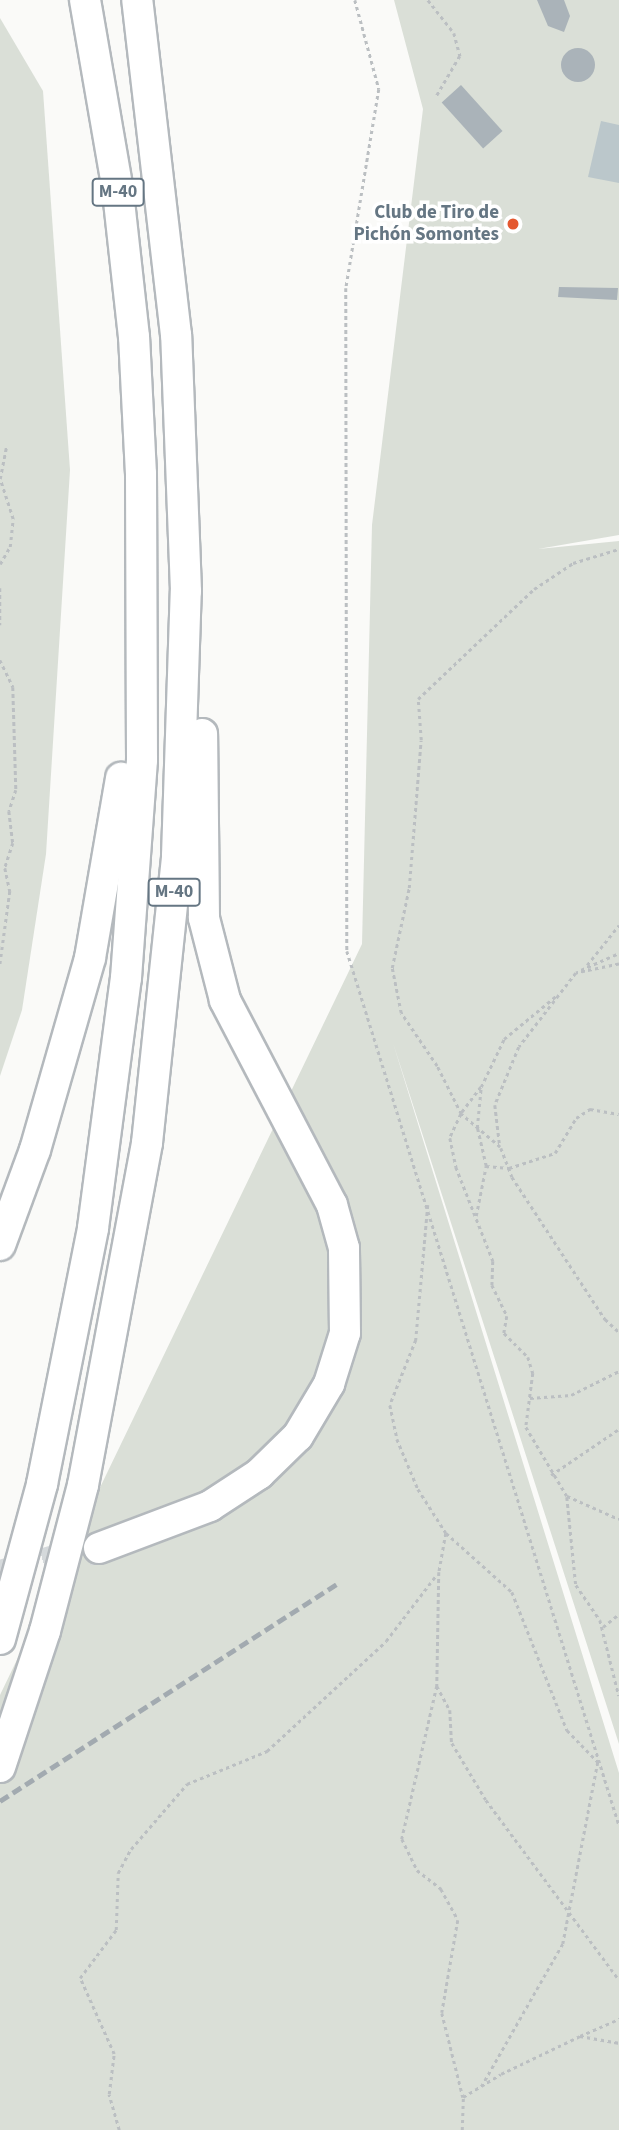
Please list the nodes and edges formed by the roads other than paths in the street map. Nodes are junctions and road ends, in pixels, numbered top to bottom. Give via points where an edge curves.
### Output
1 (86, 0) edge
2 (137, 0) edge
3 (179, 424) junction
4 (141, 474) junction
5 (0, 1245) edge
6 (99, 1548) tunnel mouth
7 (0, 1639) edge
8 (0, 1767) edge

1 - 4 highway, M-40 via 118,191
2 - 3 highway, M-40 via 163,188
3 - 6 highway via 204,602 204,918 225,1000 332,1205 344,1248 345,1333 329,1384 298,1436 259,1474 210,1506
3 - 8 highway, M-40 via 186,590 182,760 163,1016 148,1143 83,1485 45,1631
4 - 5 highway via 129,544 116,821 90,958 35,1150
4 - 7 highway, M-40 via 142,760 126,978 93,1228 42,1484

